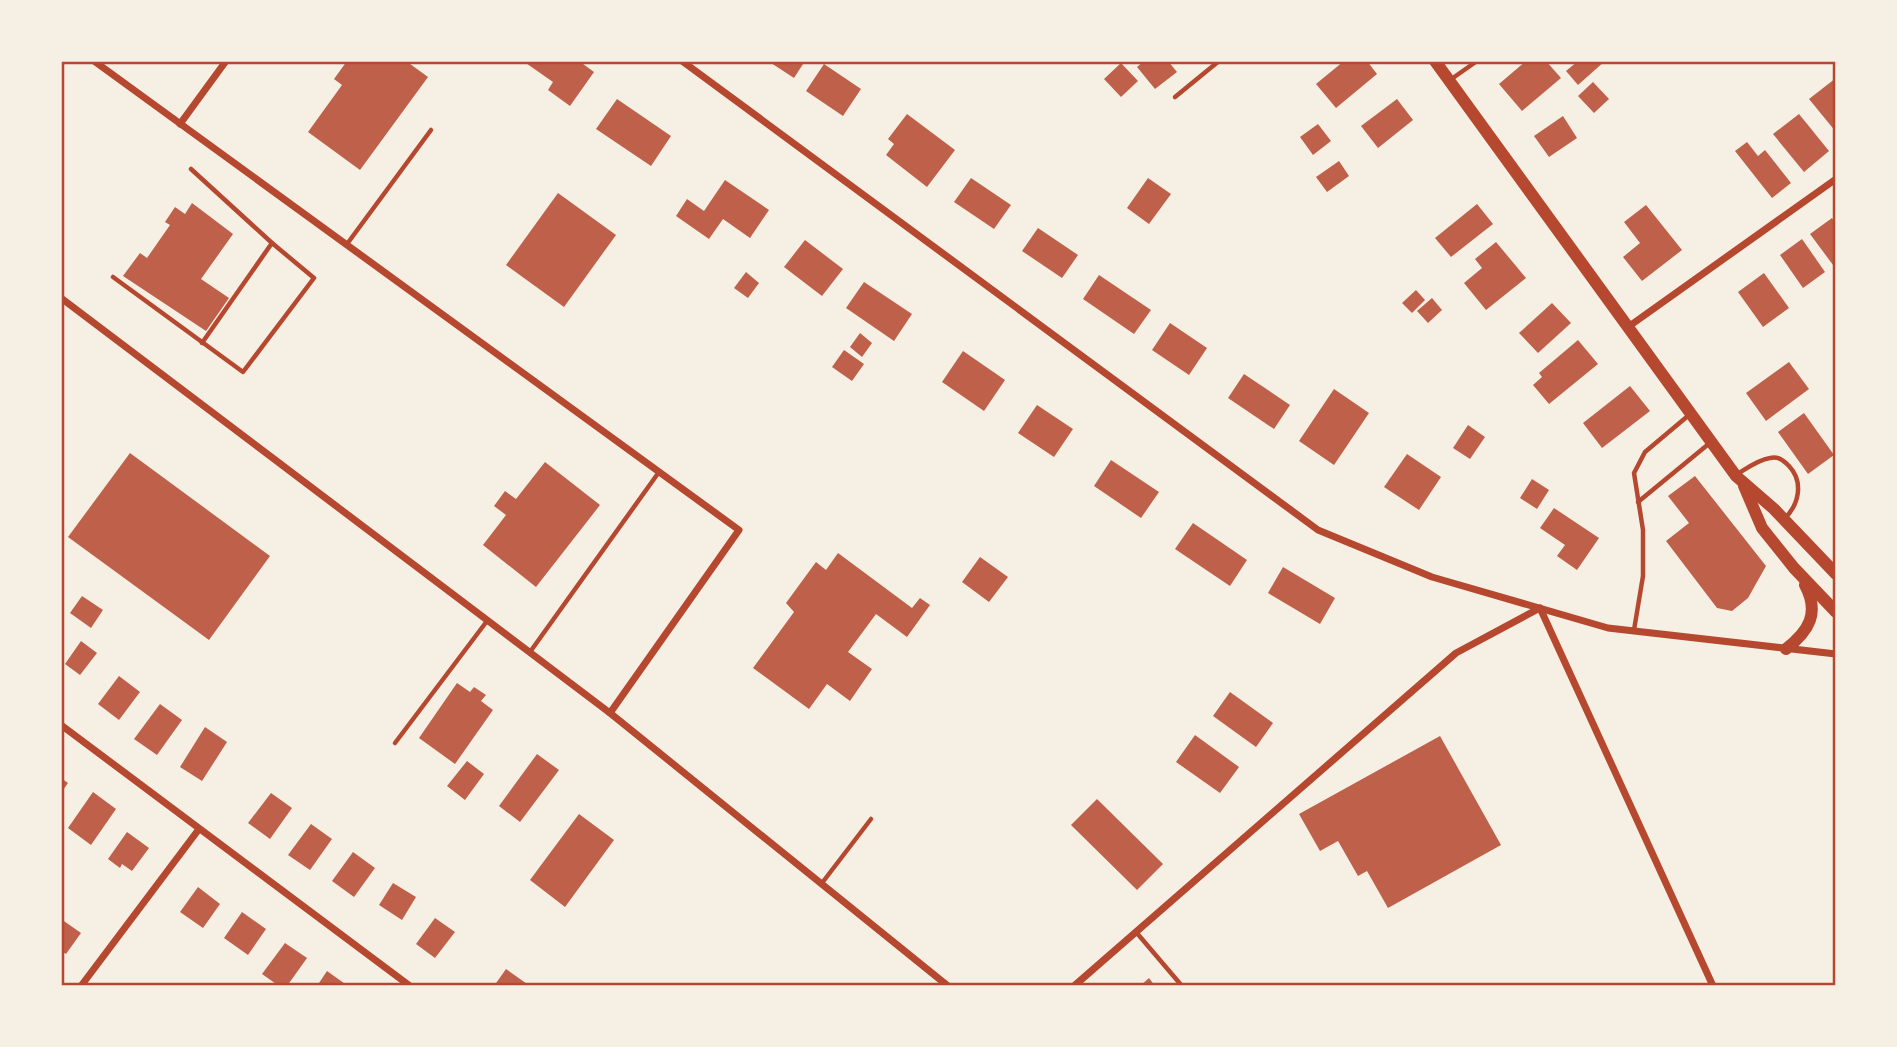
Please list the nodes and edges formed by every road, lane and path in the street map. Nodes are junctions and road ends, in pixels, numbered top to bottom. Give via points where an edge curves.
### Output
1 (94, 61) edge
2 (226, 61) edge
3 (682, 61) edge
4 (1219, 61) edge
5 (1435, 61) edge
6 (1477, 61) edge
7 (1450, 81) junction
8 (1175, 97) dead end
9 (180, 124) junction
10 (431, 130) dead end
11 (191, 169) dead end
12 (1836, 179) edge
13 (272, 243) junction
14 (346, 245) junction
15 (113, 277) dead end
16 (61, 298) edge
17 (1628, 327) junction
18 (202, 343) junction
19 (1691, 413) junction
20 (1712, 442) junction
21 (659, 472) junction
22 (1739, 479) junction
23 (1638, 502) junction
24 (1783, 519) junction
25 (1836, 573) edge
26 (1800, 575) junction
27 (1540, 608) junction
28 (1836, 612) edge
29 (487, 620) junction
30 (1634, 631) junction
31 (1786, 649) junction
32 (530, 652) junction
33 (1836, 654) edge
34 (610, 713) junction
35 (61, 725) edge
36 (394, 743) dead end
37 (871, 819) dead end
38 (199, 830) junction
39 (822, 884) junction
40 (1136, 932) junction
41 (81, 986) edge
42 (411, 986) edge
43 (948, 986) edge
44 (1074, 986) edge
45 (1182, 986) edge
46 (1713, 986) edge

1 - 9 street
2 - 9 street
3 - 27 street via 1318,530 1432,577
4 - 8 lane
5 - 7 main road
6 - 7 lane
7 - 17 main road
9 - 14 street
10 - 14 lane
11 - 13 lane
12 - 17 street
13 - 18 lane
13 - 18 lane via 314,278 243,372
14 - 21 street
15 - 18 lane
16 - 29 street
17 - 19 main road
19 - 20 main road
19 - 23 lane via 1646,452 1634,473
20 - 22 main road
20 - 23 lane
21 - 32 lane
21 - 34 street via 739,530
22 - 24 main road
22 - 24 lane via 1758,462 1782,459 1798,482 1797,499
22 - 26 main road via 1762,528
23 - 30 lane via 1643,576
24 - 25 main road
26 - 28 main road
26 - 31 main road via 1812,598 1811,618 1806,630
27 - 30 street
27 - 40 street via 1457,653
27 - 46 street
29 - 32 street
29 - 36 lane
30 - 31 street
31 - 33 street
32 - 34 street
34 - 39 street
35 - 38 street
37 - 39 lane
38 - 41 street
38 - 42 street
39 - 43 street
40 - 44 street
40 - 45 lane

